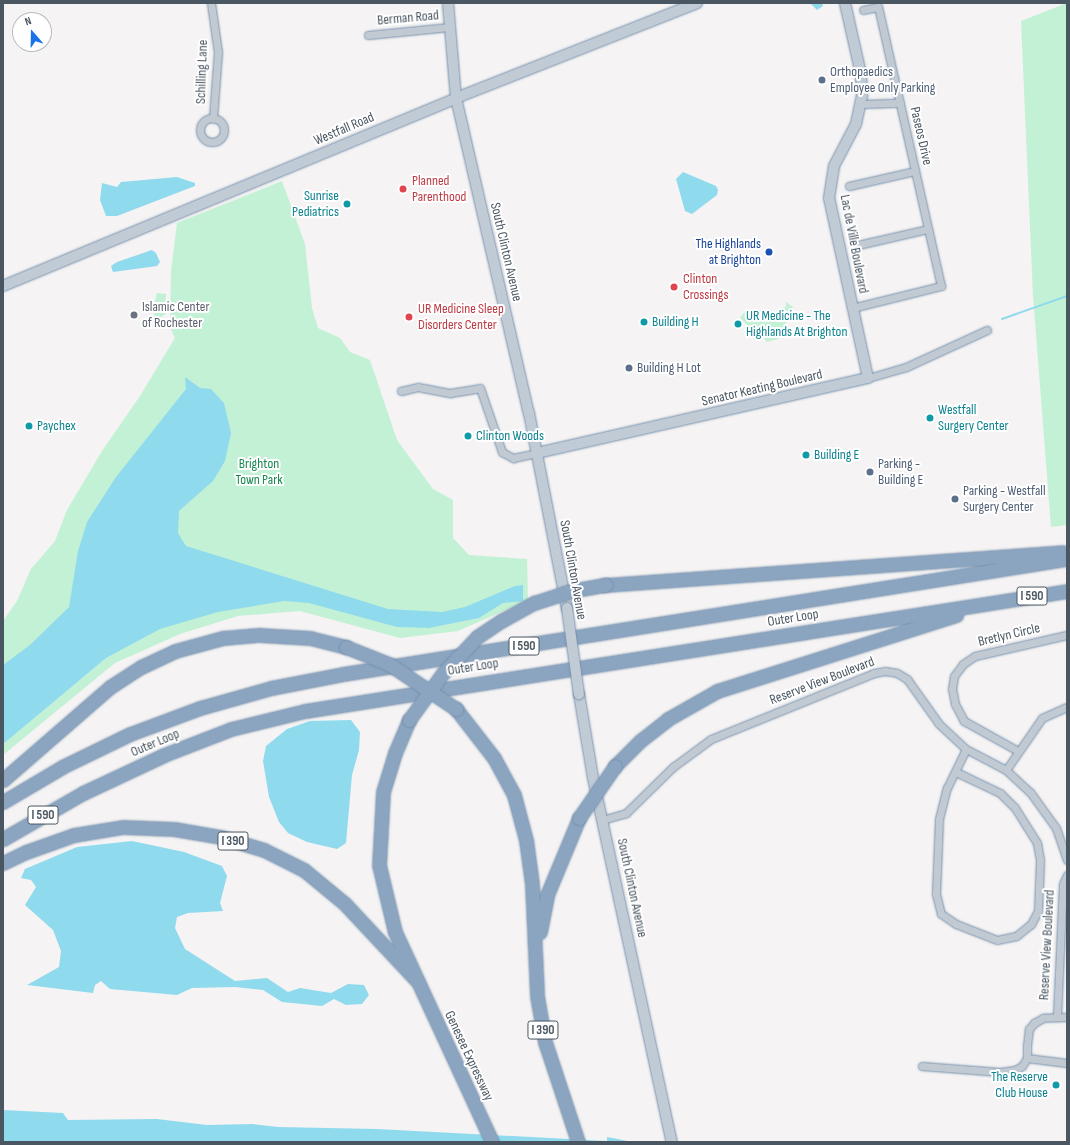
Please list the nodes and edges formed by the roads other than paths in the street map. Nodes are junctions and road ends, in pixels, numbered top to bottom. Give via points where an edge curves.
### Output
1 (211, 3) edge
2 (448, 3) edge
3 (697, 3) edge
4 (846, 3) edge
5 (863, 10) dead end
6 (450, 27) junction
7 (368, 35) dead end
8 (456, 98) junction
9 (900, 103) junction
10 (862, 104) junction
11 (213, 119) dead end
12 (915, 171) junction
13 (849, 186) dead end
14 (928, 229) junction
15 (858, 245) dead end
16 (3, 286) edge
17 (852, 308) junction
18 (987, 330) dead end
19 (868, 378) junction
20 (401, 391) dead end
21 (537, 453) junction
22 (1067, 552) edge
23 (1067, 559) edge
24 (1067, 591) edge
25 (998, 602) junction
26 (1067, 635) edge
27 (1067, 706) edge
28 (966, 749) junction
29 (1018, 751) junction
30 (1006, 770) junction
31 (956, 772) junction
32 (3, 780) edge
33 (3, 802) edge
34 (602, 820) junction
35 (3, 839) edge
36 (1067, 860) edge
37 (3, 863) edge
38 (1067, 875) edge
39 (536, 950) junction
40 (1059, 963) junction
41 (1067, 963) edge
42 (418, 982) junction
43 (1056, 1016) junction
44 (1067, 1017) edge
45 (1027, 1058) junction
46 (1067, 1063) edge
47 (922, 1066) dead end
48 (492, 1142) edge
49 (578, 1142) edge
50 (672, 1142) edge

1 - 11 street, Schilling Lane via 218,52
2 - 6 street, South Clinton Avenue
3 - 8 street, Westfall Road
4 - 10 street, Lac de Ville Boulevard via 861,74
5 - 9 street, Paseos Drive via 878,7
6 - 7 street, Berman Road
6 - 8 street, South Clinton Avenue
8 - 16 street, Westfall Road
8 - 21 street, South Clinton Avenue
9 - 10 street
9 - 12 street, Paseos Drive
10 - 17 street, Lac de Ville Boulevard via 856,124 834,166 829,188 830,208
12 - 13 street
12 - 14 street, Paseos Drive
14 - 15 street
14 - 17 street, Paseos Drive via 941,286
17 - 19 street, Lac de Ville Boulevard
18 - 19 street, Senator Keating Boulevard via 906,367
19 - 21 street, Senator Keating Boulevard
20 - 21 street via 418,387 450,393 480,388 502,452 513,458
21 - 34 street, South Clinton Avenue, bridge via 567,608 579,694
22 - 42 highway, Genesee Expressway, bridge via 605,585 570,591 534,603 500,620 477,637 443,673 409,720 383,792 379,865 395,932
23 - 33 highway, Outer Loop / I 590 via 284,685 212,704 136,732 69,763
24 - 25 highway, Outer Loop / I 590
25 - 35 highway, Outer Loop / I 590 via 305,711 231,729 164,755 83,793
25 - 39 highway, bridge via 717,691 668,719 640,741 616,766 580,818 547,895
26 - 29 street, Bretlyn Circle via 976,656 963,664 954,676 952,689 955,704 964,721
27 - 29 street via 1042,718
28 - 30 street, Reserve View Boulevard
28 - 31 street
28 - 34 street, Reserve View Boulevard via 939,724 907,679 897,673 874,673 711,740 673,767 626,813
29 - 30 street
30 - 36 street, Reserve View Boulevard via 1044,809 1056,828
31 - 31 street via 947,788 939,819 936,894 941,914 956,924 997,940 1016,936 1031,924 1038,911 1040,860 1037,843 1015,808 1000,793
32 - 39 highway, I 390, bridge via 110,687 141,667 175,652 223,638 260,635 310,638 346,647 389,664 456,709 494,758 514,795 526,840
34 - 50 street, South Clinton Avenue
37 - 42 highway, I 390 via 74,835 123,827 174,828 220,837 264,850 304,870 345,904
38 - 40 street, Reserve View Boulevard via 1063,884
39 - 49 highway, I 390 via 537,996 545,1042
40 - 41 street
40 - 43 street, Reserve View Boulevard
42 - 48 highway, Genesee Expressway / I 390
43 - 44 street, Reserve View Boulevard
43 - 45 street, Reserve View Boulevard via 1043,1018 1029,1029
45 - 46 street
45 - 47 street via 1022,1066 1015,1070 1000,1072

